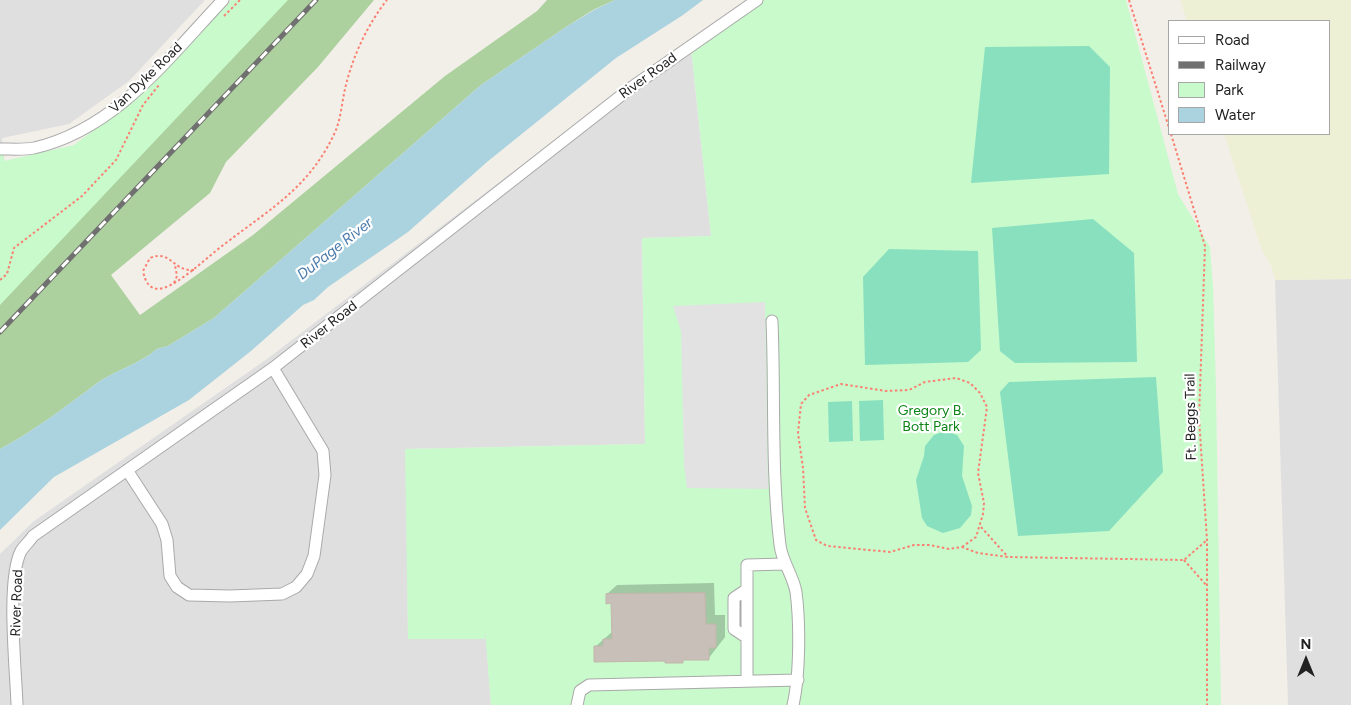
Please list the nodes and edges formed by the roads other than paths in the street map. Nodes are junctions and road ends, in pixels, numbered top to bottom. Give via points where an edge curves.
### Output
1 (223, 0) edge
2 (757, 0) edge
3 (0, 150) edge
4 (772, 321) dead end
5 (273, 368) junction
6 (127, 470) junction
7 (785, 564) junction
8 (798, 680) junction
9 (747, 681) junction
10 (17, 705) edge
11 (577, 705) edge
12 (793, 705) edge

1 - 3 street, Van Dyke Road via 114,111 66,138 32,148
2 - 5 street, River Road via 632,87
4 - 7 street via 775,474 780,545
5 - 6 street, River Road
5 - 6 street via 323,451 325,475 314,556 307,574 296,587 282,594 230,596 189,595 177,587 170,576 167,540 162,524
6 - 10 street, River Road via 33,536 21,552 14,590
7 - 8 street via 796,590
7 - 9 street via 747,565 746,590 734,598 734,629 746,638
8 - 9 street
8 - 12 street
9 - 11 street via 589,684 580,691

